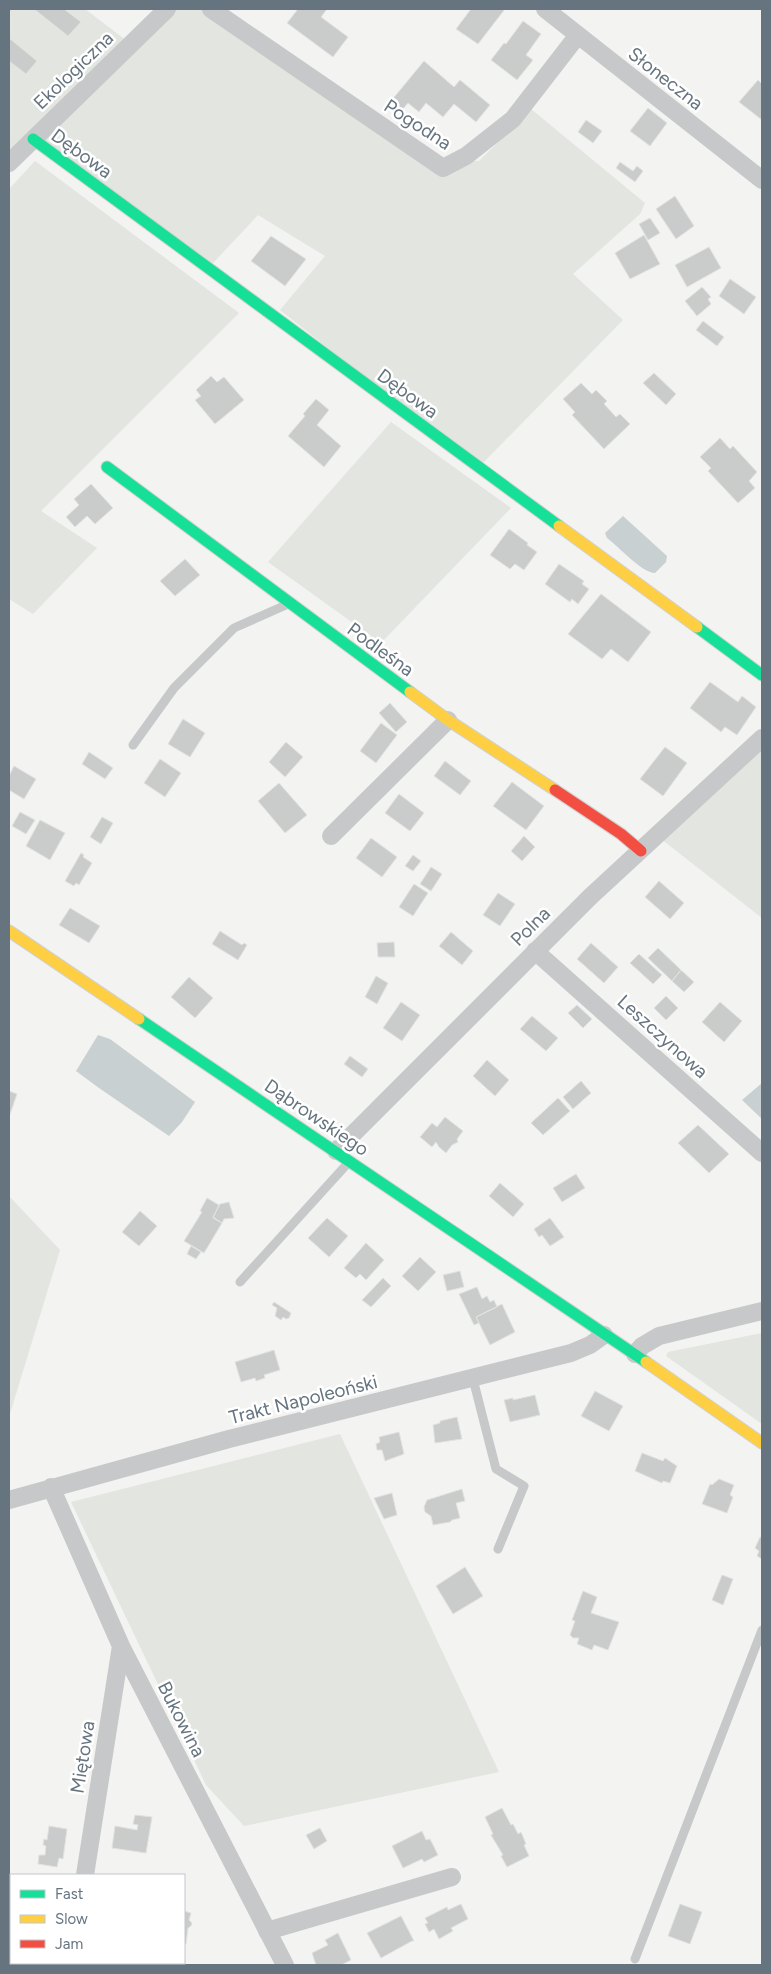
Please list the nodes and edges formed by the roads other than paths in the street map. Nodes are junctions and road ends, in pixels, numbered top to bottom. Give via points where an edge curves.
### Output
1 (167, 9) edge
2 (211, 9) edge
3 (544, 9) edge
4 (578, 36) junction
5 (33, 139) junction
6 (9, 163) edge
7 (762, 180) edge
8 (106, 467) dead end
9 (290, 603) junction
10 (762, 675) edge
11 (448, 720) junction
12 (762, 738) edge
13 (133, 745) dead end
14 (331, 836) dead end
15 (641, 851) junction
16 (9, 931) edge
17 (535, 951) junction
18 (762, 1153) edge
19 (343, 1156) junction
20 (240, 1282) dead end
21 (762, 1311) edge
22 (604, 1335) junction
23 (635, 1354) junction
24 (473, 1379) junction
25 (762, 1443) edge
26 (51, 1488) junction
27 (9, 1500) edge
28 (498, 1549) dead end
29 (762, 1630) edge
30 (121, 1646) junction
31 (85, 1874) edge
32 (452, 1877) dead end
33 (267, 1931) junction
34 (635, 1959) dead end
35 (285, 1965) edge

1 - 5 street, Ekologiczna
2 - 4 street, Pogodna via 444,168 466,156 514,118
3 - 4 street, Słoneczna
4 - 7 street, Słoneczna
5 - 6 street, Ekologiczna
5 - 10 street, Dębowa
8 - 9 street, Podleśna
9 - 11 street, Podleśna
9 - 13 lane via 234,628 174,688
11 - 14 street
11 - 15 street, Podleśna via 621,834
12 - 15 street, Polna
15 - 17 street, Polna
16 - 19 street, Dąbrowskiego
17 - 18 street, Leszczynowa
17 - 19 street, Polna
19 - 20 lane
19 - 22 street, Dąbrowskiego
21 - 23 street via 659,1336
22 - 23 street, Dąbrowskiego
22 - 24 street, Trakt Napoleoński via 571,1353
23 - 25 street, Dąbrowskiego
24 - 26 street, Trakt Napoleoński via 229,1439
24 - 28 lane via 496,1469 524,1486
26 - 27 street, Trakt Napoleoński
26 - 30 street, Bukowina
29 - 34 lane
30 - 31 street, Miętowa
30 - 33 street, Bukowina
32 - 33 street
33 - 35 street, Bukowina

